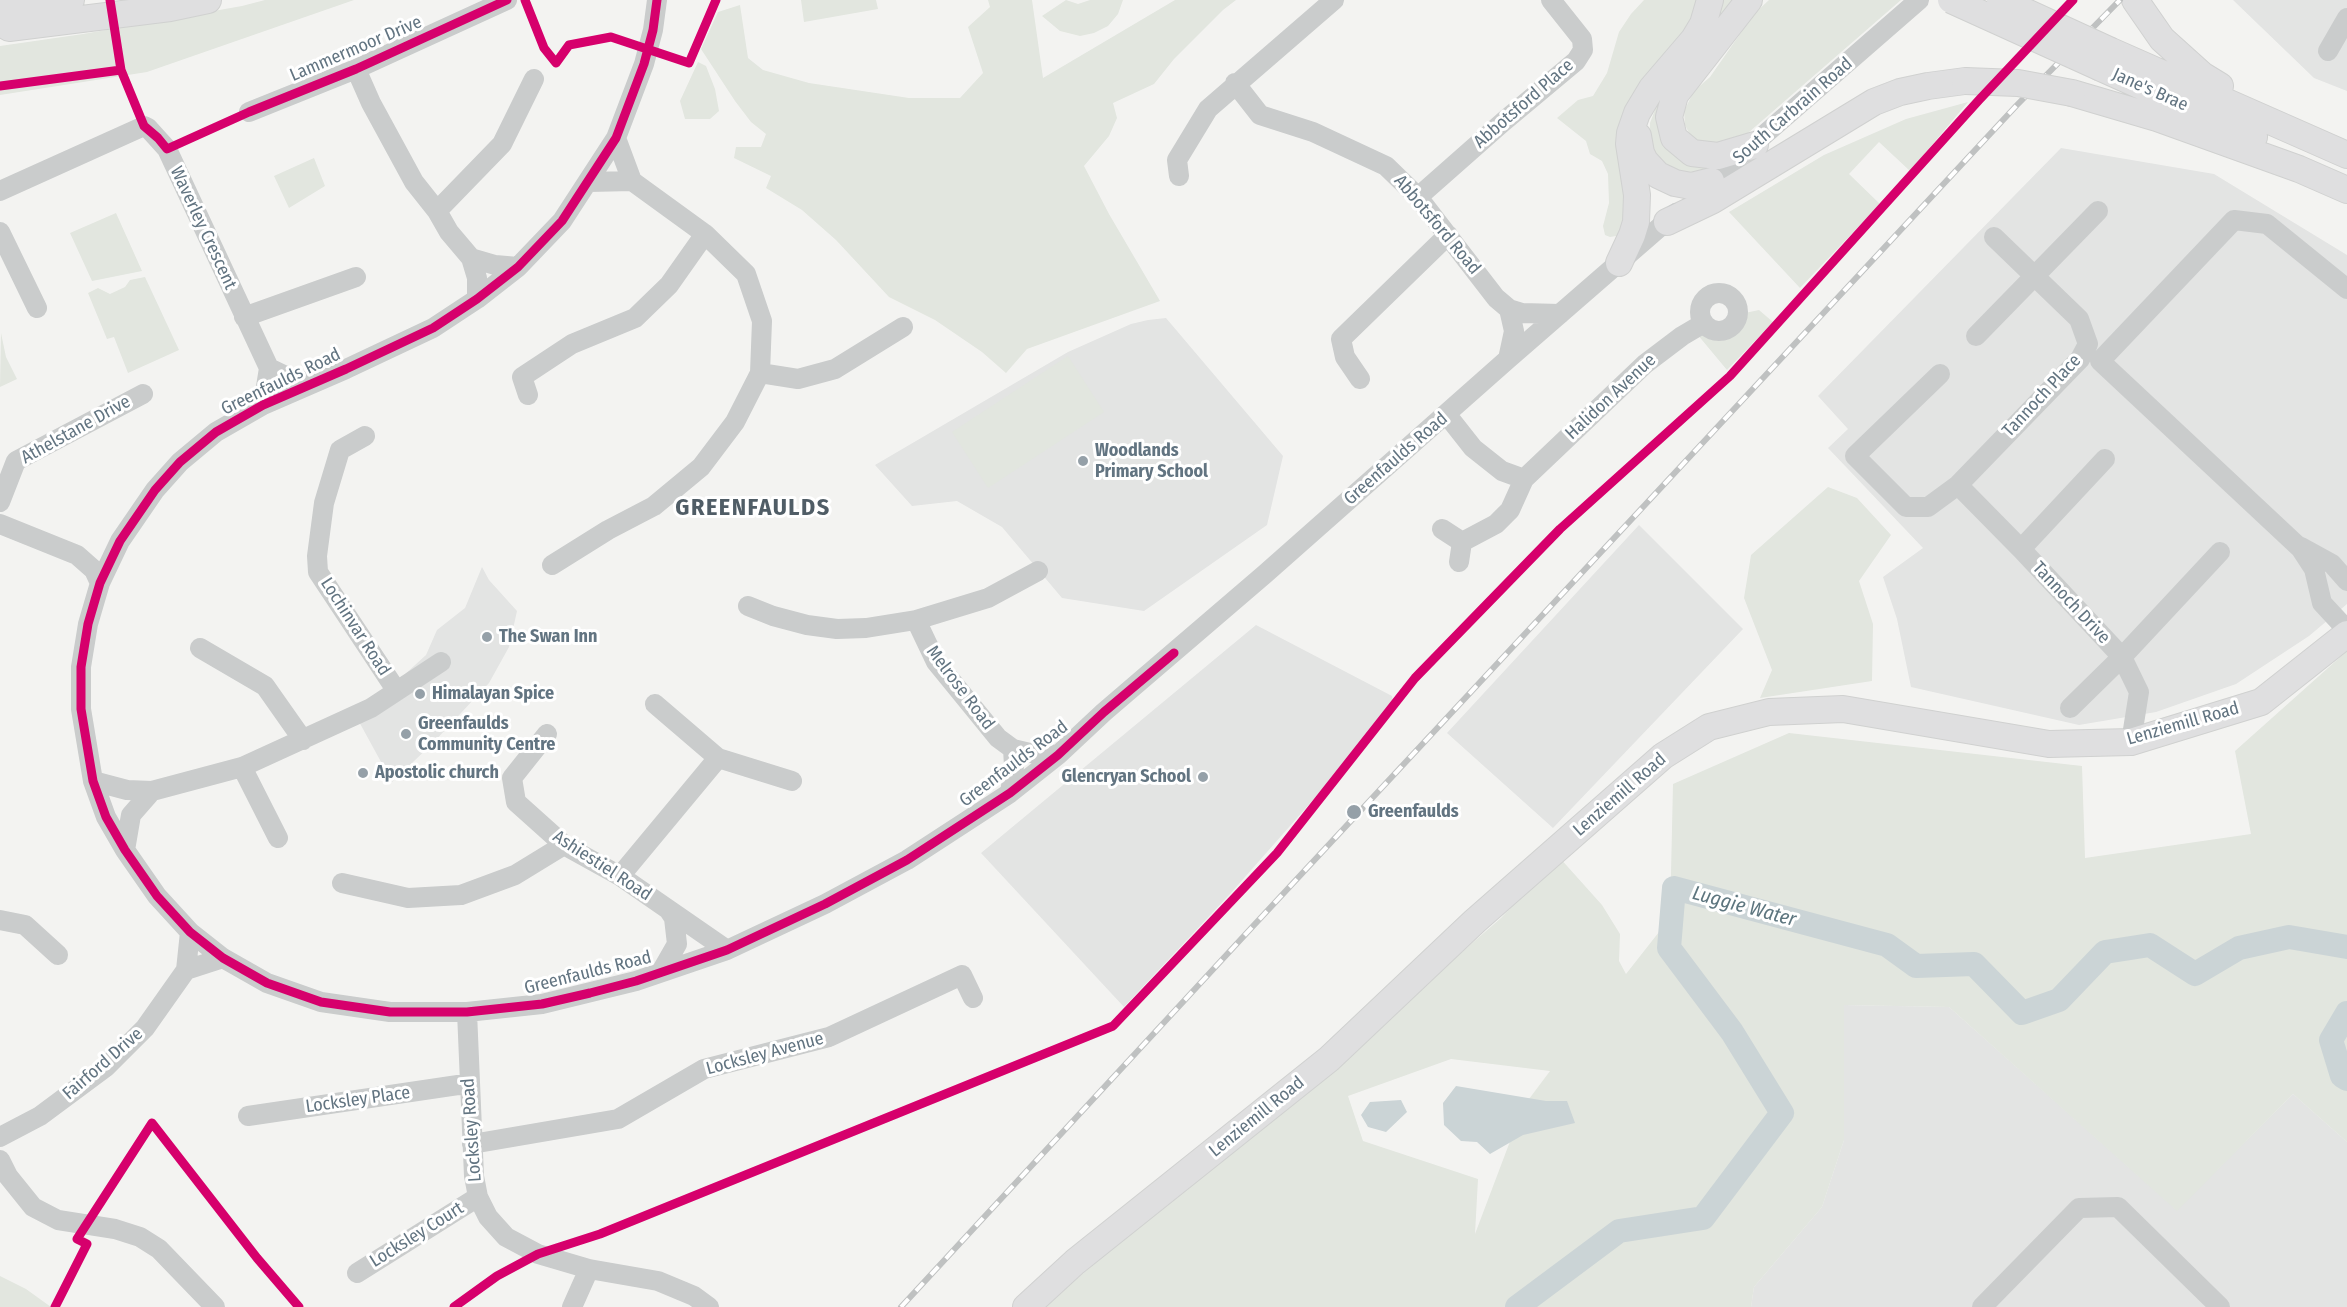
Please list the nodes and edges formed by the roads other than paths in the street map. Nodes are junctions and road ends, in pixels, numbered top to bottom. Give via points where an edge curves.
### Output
1 (71, 0) edge
2 (151, 0) edge
3 (208, 0) edge
4 (507, 0) edge
5 (657, 0) edge
6 (1334, 0) edge
7 (1551, 0) edge
8 (1710, 0) edge
9 (1749, 0) edge
10 (1919, 0) edge
11 (1952, 0) edge
12 (2000, 0) edge
13 (2136, 3) edge
14 (2347, 18) edge
15 (3, 22) edge
16 (2328, 51) dead end
17 (2106, 59) junction
18 (356, 69) junction
19 (534, 80) dead end
20 (1235, 83) junction
21 (249, 112) dead end
22 (1634, 124) junction
23 (616, 138) junction
24 (1755, 145) junction
25 (2338, 152) edge
26 (1179, 176) dead end
27 (632, 181) junction
28 (1711, 181) junction
29 (589, 182) junction
30 (2347, 188) edge
31 (0, 191) edge
32 (1418, 197) junction
33 (437, 210) junction
34 (2098, 211) dead end
35 (1667, 222) junction
36 (0, 232) edge
37 (705, 234) junction
38 (1448, 235) junction
39 (1994, 237) dead end
40 (471, 258) junction
41 (1619, 263) junction
42 (518, 267) junction
43 (2035, 276) junction
44 (356, 277) dead end
45 (2347, 289) edge
46 (477, 299) junction
47 (37, 308) dead end
48 (1509, 309) junction
49 (1560, 314) junction
50 (244, 317) junction
51 (1704, 323) dead end
52 (903, 327) dead end
53 (1976, 336) dead end
54 (1508, 359) junction
55 (269, 368) junction
56 (760, 374) junction
57 (1940, 374) dead end
58 (1360, 379) dead end
59 (310, 384) junction
60 (143, 394) dead end
61 (528, 395) dead end
62 (263, 405) junction
63 (1447, 415) junction
64 (365, 436) dead end
65 (2105, 459) dead end
66 (1524, 479) junction
67 (1958, 485) junction
68 (0, 502) edge
69 (0, 524) edge
70 (1442, 529) dead end
71 (120, 541) junction
72 (1462, 542) junction
73 (2300, 548) junction
74 (2021, 549) junction
75 (2220, 552) dead end
76 (77, 555) junction
77 (1459, 562) dead end
78 (552, 565) dead end
79 (2343, 570) edge
80 (1038, 571) dead end
81 (100, 583) junction
82 (748, 606) dead end
83 (916, 620) junction
84 (2347, 632) edge
85 (200, 648) dead end
86 (2122, 657) junction
87 (441, 662) dead end
88 (396, 690) junction
89 (656, 704) dead end
90 (2070, 708) dead end
91 (547, 734) dead end
92 (303, 740) junction
93 (2131, 742) junction
94 (1012, 749) junction
95 (1058, 755) junction
96 (717, 758) junction
97 (242, 767) junction
98 (93, 781) junction
99 (792, 781) dead end
100 (152, 791) junction
101 (1010, 793) junction
102 (278, 837) dead end
103 (564, 845) junction
104 (125, 850) junction
105 (620, 876) junction
106 (342, 882) dead end
107 (668, 909) junction
108 (0, 920) edge
109 (190, 932) junction
110 (727, 950) junction
111 (58, 955) dead end
112 (223, 958) junction
113 (186, 970) junction
114 (661, 972) junction
115 (973, 998) dead end
116 (467, 1012) junction
117 (469, 1086) junction
118 (248, 1116) dead end
119 (0, 1137) edge
120 (472, 1144) junction
121 (0, 1160) edge
122 (478, 1197) junction
123 (589, 1269) junction
124 (357, 1273) dead end
125 (215, 1307) edge
126 (572, 1307) edge
127 (709, 1307) edge
128 (1026, 1307) edge
129 (1982, 1307) edge
130 (2220, 1307) edge

1 - 15 main road
2 - 15 main road via 87,15
3 - 15 main road via 170,8
4 - 18 street, Lammermoor Drive
5 - 23 street, Greenfaulds Road via 644,64
6 - 20 street
7 - 32 street, Abbotsford Place via 1582,39 1576,61
8 - 22 main road via 1695,39 1652,88
9 - 24 main road via 1676,94 1669,117 1674,138 1692,153 1718,156
10 - 24 street, South Carbrain Road
11 - 17 main road, Jane's Brae, bridge
12 - 17 main road, Jane's Brae, bridge
13 - 25 main road via 2162,39 2202,75
14 - 16 street
17 - 25 main road, Jane's Brae
17 - 30 main road, Jane's Brae via 2288,152
18 - 21 street, Lammermoor Drive
18 - 33 street, Lammermoor Drive via 414,182
19 - 33 street via 502,144
20 - 26 street via 1200,121 1177,160
20 - 32 street, Abbotsford Road via 1260,115 1313,132 1386,166
22 - 28 main road via 1641,153 1658,175 1691,186
22 - 41 main road via 1629,144 1636,222
23 - 27 street
23 - 29 street, Greenfaulds Road
24 - 28 street, South Carbrain Road
27 - 29 street
27 - 37 street
28 - 35 street, South Carbrain Road
29 - 42 street, Greenfaulds Road via 562,221
30 - 35 main road, bridge via 2157,118 2072,93 2018,83 1965,81 1900,92 1874,102 1713,201
31 - 50 street, Waverley Crescent via 144,126 167,149
32 - 38 street, Abbotsford Road
33 - 40 street, Lammermoor Drive
34 - 43 street
35 - 41 street, Greenfaulds Road
36 - 47 street
37 - 56 street via 746,274 762,321
37 - 61 street via 669,285 635,318 572,344 522,377
38 - 48 street, Abbotsford Road via 1496,298
38 - 58 street via 1341,339 1345,357
39 - 43 street, Tannoch Place
40 - 42 street
40 - 46 street, Lammermoor Drive via 477,278
41 - 49 street, Greenfaulds Road
42 - 46 street, Greenfaulds Road
43 - 53 street
43 - 67 street, Tannoch Place via 2079,319 2088,344 2079,359
44 - 50 street
45 - 73 street via 2267,224 2234,220 2100,361
46 - 59 street, Greenfaulds Road via 433,328
48 - 49 street
48 - 54 street via 1514,331
49 - 54 street, Greenfaulds Road
50 - 55 street, Waverley Crescent
51 - 66 street, Halidon Avenue via 1645,364
52 - 56 street via 835,369 798,379
54 - 63 street, Greenfaulds Road
55 - 59 street
55 - 62 street
56 - 78 street via 735,422 701,467 654,506
57 - 67 street via 1855,456 1906,507 1928,507
59 - 62 street, Greenfaulds Road
60 - 68 street, Athelstane Drive via 16,461
62 - 71 street, Greenfaulds Road via 216,432 180,462
63 - 66 street via 1473,448 1502,471
63 - 95 street, Greenfaulds Road
64 - 88 street, Lochinvar Road via 340,450 324,503 318,572
65 - 74 street, Tannoch Drive
66 - 72 street, Halidon Avenue via 1509,510 1496,524
67 - 74 street, Tannoch Drive
69 - 76 street
70 - 72 street
71 - 76 street
71 - 81 street, Greenfaulds Road
72 - 77 street
73 - 79 street
73 - 84 street via 2314,569 2322,603
74 - 86 street, Tannoch Drive
75 - 86 street, Tannoch Drive
76 - 81 street via 94,570
80 - 83 street via 988,598
81 - 98 street, Greenfaulds Road via 81,667 81,709
82 - 83 street via 807,625 837,628
83 - 94 street, Melrose Road via 936,662 998,738
84 - 93 main road, Lenziemill Road via 2261,702
85 - 92 street via 265,686
86 - 90 street, Tannoch Drive
86 - 93 street, Tannoch Drive via 2139,692
87 - 88 street, Lochinvar Road
88 - 92 street, Lochinvar Road via 371,708
89 - 96 street
91 - 103 street, Ashiestiel Road via 512,778 516,802
92 - 97 street, Lochinvar Road
93 - 128 main road, Lenziemill Road via 2049,744 1843,709 1768,711 1709,727 1664,756 1509,890 1329,1059 1075,1262
94 - 95 street
94 - 101 street
95 - 101 street, Greenfaulds Road
96 - 99 street
96 - 105 street
97 - 100 street, Lochinvar Road
97 - 102 street
98 - 100 street, Lochinvar Road via 127,790
98 - 104 street, Greenfaulds Road via 106,817
100 - 104 street via 131,815
101 - 110 street, Greenfaulds Road via 907,860
103 - 105 street, Ashiestiel Road
103 - 106 street via 515,875 461,894 408,898
104 - 109 street, Greenfaulds Road via 157,896
105 - 107 street, Ashiestiel Road
107 - 110 street, Ashiestiel Road
107 - 114 street, Ashiestiel Road via 674,918 677,944
108 - 111 street via 25,925
109 - 112 street, Greenfaulds Road
109 - 113 street, Fairford Drive
110 - 114 street, Greenfaulds Road
112 - 113 street
112 - 116 street, Greenfaulds Road via 267,983 321,1002 390,1012
113 - 119 street, Fairford Drive via 145,1028 106,1067 40,1116
114 - 116 street, Greenfaulds Road via 542,1004
115 - 120 street, Locksley Avenue via 962,975 829,1037 704,1069 618,1119
116 - 117 street, Locksley Road
117 - 118 street, Locksley Place
117 - 120 street, Locksley Road
120 - 122 street, Locksley Road
121 - 125 street via 33,1208 57,1220 140,1237 159,1249
122 - 123 street, Locksley Road via 488,1217 506,1236 538,1254
122 - 124 street, Locksley Court
123 - 126 street
123 - 127 street, Locksley Road via 658,1281
129 - 130 street via 2079,1208 2118,1207

